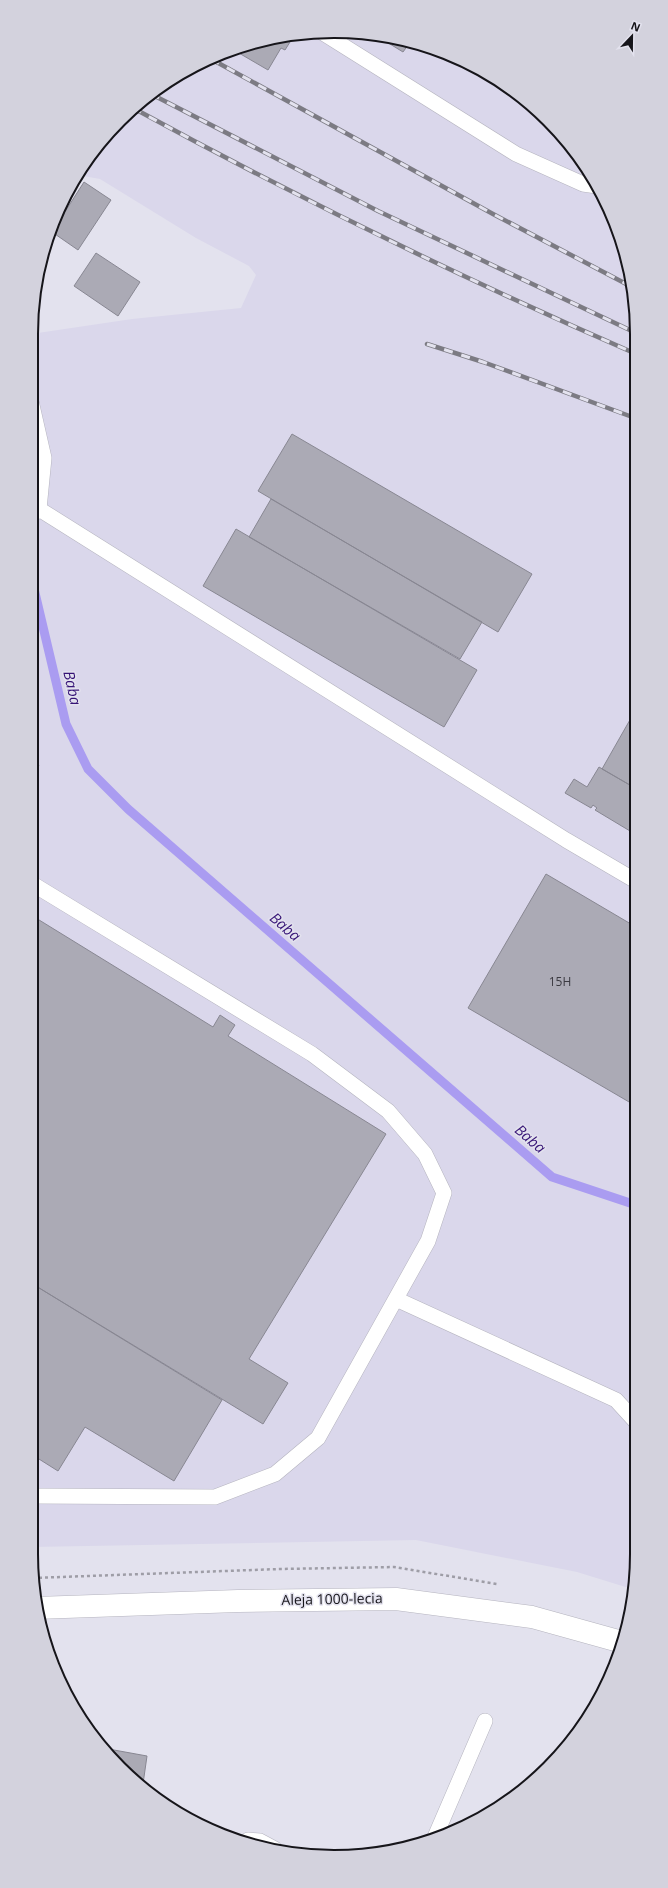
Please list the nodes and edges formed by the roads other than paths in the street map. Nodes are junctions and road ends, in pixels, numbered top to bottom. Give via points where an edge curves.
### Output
1 (331, 38) edge
2 (589, 185) edge
3 (38, 432) edge
4 (38, 495) edge
5 (38, 515) edge
6 (630, 877) edge
7 (38, 887) edge
8 (396, 1299) junction
9 (630, 1415) edge
10 (38, 1496) edge
11 (43, 1608) edge
12 (617, 1641) edge
13 (485, 1721) dead end
14 (437, 1831) edge

1 - 2 lane via 516,154
3 - 4 lane via 44,458
5 - 6 lane
7 - 8 lane via 312,1054 388,1111 425,1154 444,1193 428,1241
8 - 9 lane via 616,1400
8 - 10 lane via 318,1438 275,1474 215,1497
11 - 12 street, Aleja 1000-lecia via 396,1598 532,1617
13 - 14 lane

